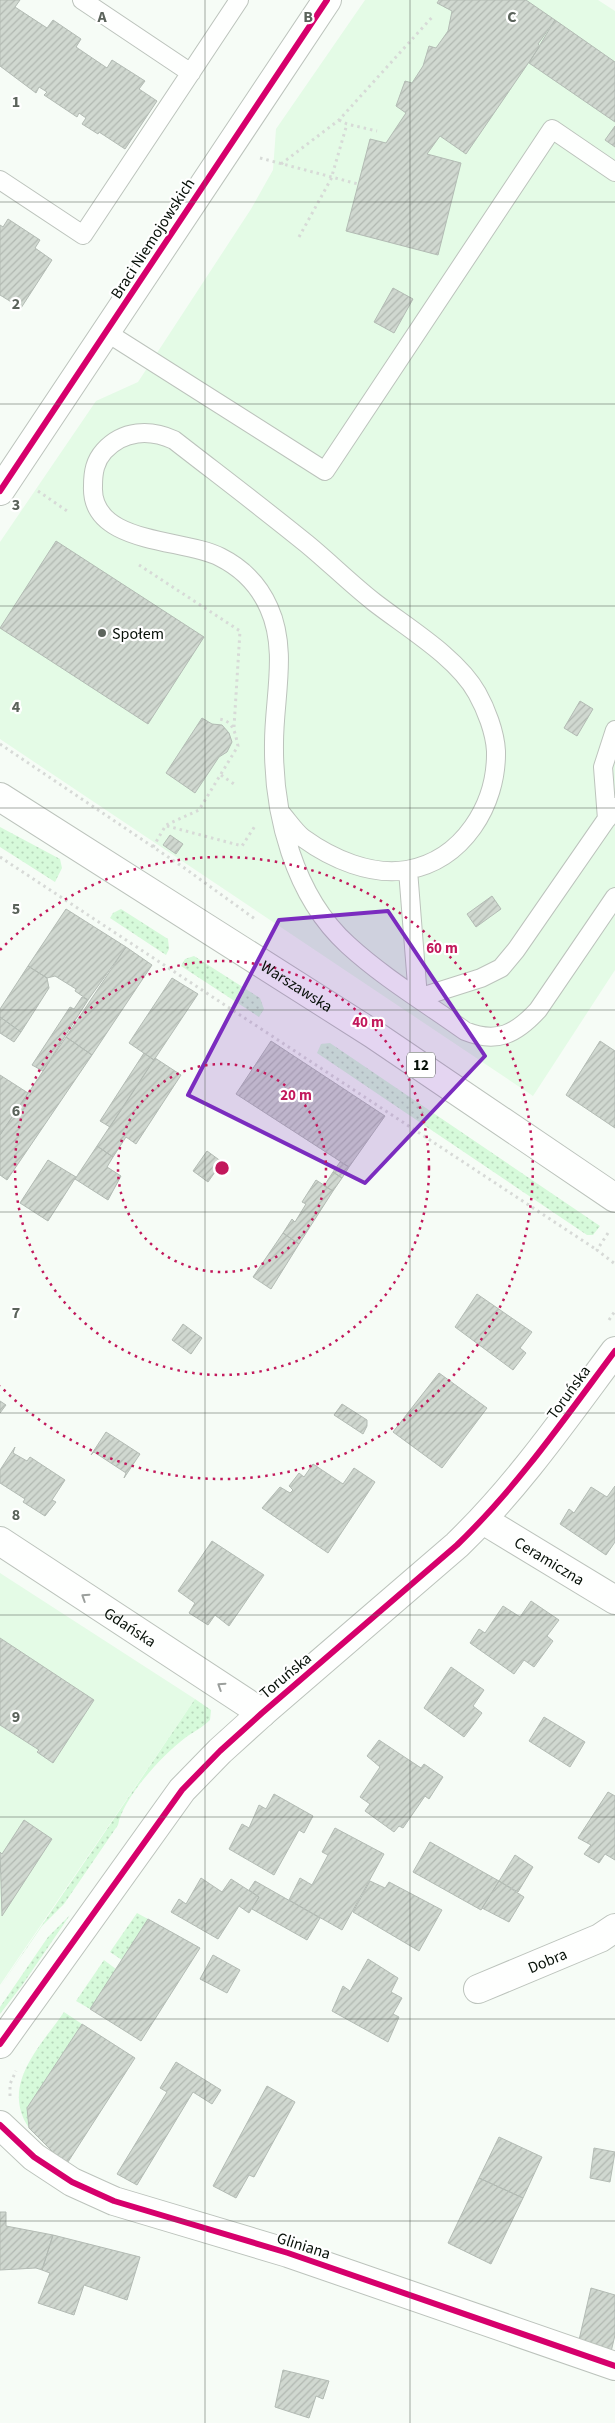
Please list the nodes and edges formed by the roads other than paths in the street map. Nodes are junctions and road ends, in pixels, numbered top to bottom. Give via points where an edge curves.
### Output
1 (82, 0) edge
2 (239, 0) edge
3 (327, 0) edge
4 (191, 73) junction
5 (615, 172) edge
6 (0, 180) edge
7 (106, 332) junction
8 (0, 491) edge
9 (615, 730) edge
10 (0, 796) edge
11 (280, 812) junction
12 (611, 813) edge
13 (408, 870) junction
14 (615, 897) edge
15 (418, 998) junction
16 (615, 1198) edge
17 (615, 1351) edge
18 (483, 1520) junction
19 (0, 1541) edge
20 (615, 1600) edge
21 (262, 1713) junction
22 (615, 1928) edge
23 (478, 1988) dead end
24 (0, 2044) edge
25 (5, 2113) edge
26 (615, 2366) edge

1 - 4 lane
2 - 4 lane
3 - 7 street, Braci Niemojowskich
4 - 6 lane via 83,235
5 - 7 lane via 552,130 325,471
7 - 8 street, Braci Niemojowskich
9 - 12 lane via 603,767
10 - 16 street, Warszawska / 12 via 365,1028
11 - 13 lane via 302,837 333,857 360,867
11 - 13 lane via 274,742 279,655 277,629 269,607 256,585 239,568 218,556 124,531 108,522 92,491 93,472 99,456 111,443 125,436 159,433 174,440 438,652 462,672 477,692 489,719 496,749 495,775 488,801 474,826 455,847 431,862
11 - 15 lane via 301,881 323,918 346,944
12 - 15 lane via 501,968 481,978
13 - 15 lane
14 - 15 lane via 538,1010 526,1024 512,1032 480,1037 465,1031
17 - 18 street, Toruńska via 523,1475
18 - 20 street, Ceramiczna
18 - 21 street, Toruńska via 458,1546
21 -> 19 street, Gdańska
21 - 24 street, Toruńska via 220,1751 177,1798
22 - 23 street, Dobra via 600,1938
25 - 26 street, Gliniana via 34,2157 72,2182 114,2201 288,2253

